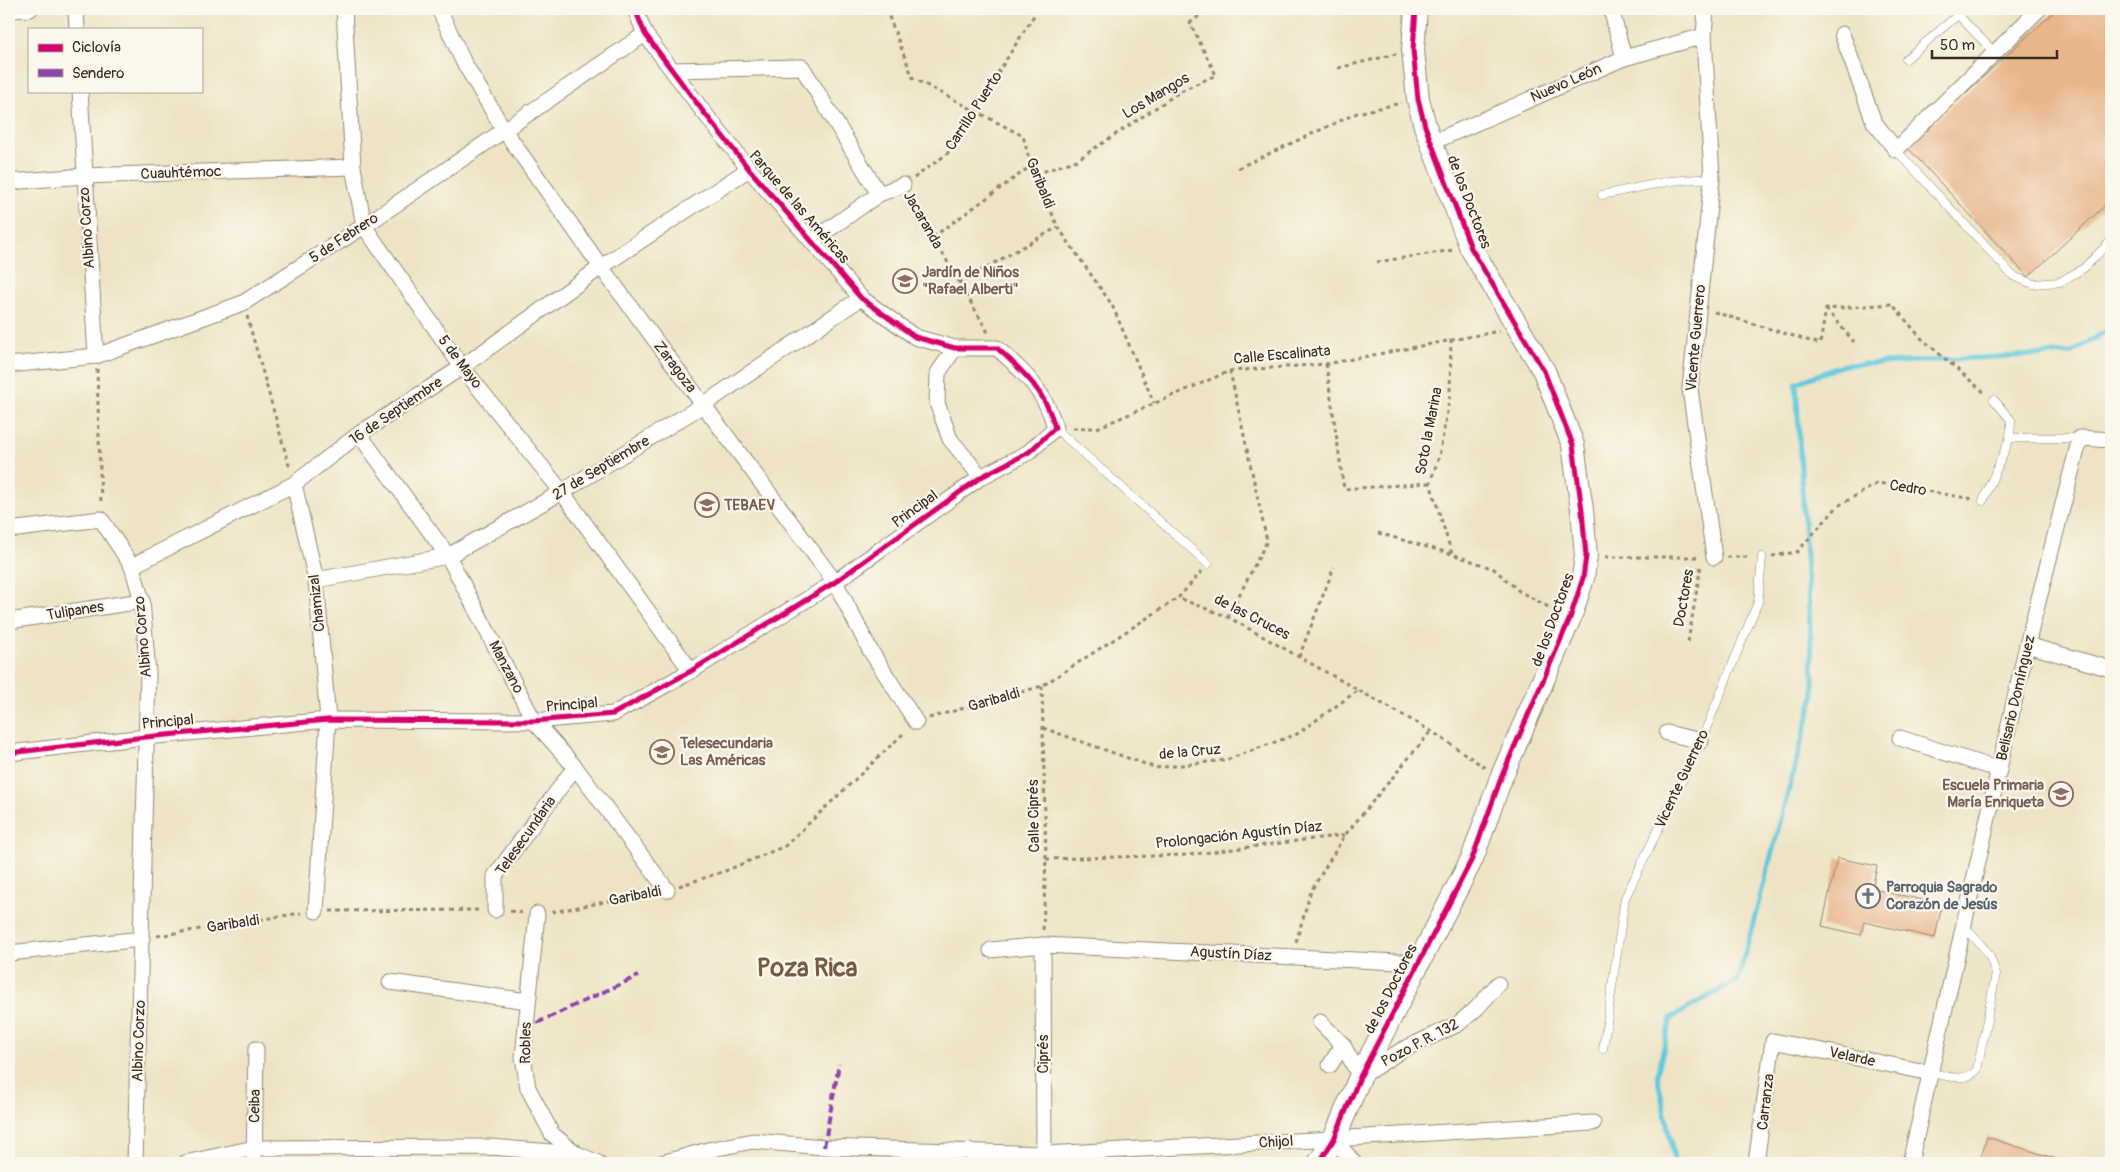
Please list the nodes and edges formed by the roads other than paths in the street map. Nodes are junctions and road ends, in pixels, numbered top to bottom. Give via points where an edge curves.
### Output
1 (30, 9) edge
2 (76, 9) edge
3 (344, 9) edge
4 (439, 9) edge
5 (635, 9) edge
6 (1416, 9) edge
7 (1611, 9) edge
8 (1706, 9) edge
9 (1965, 9) edge
10 (2039, 9) edge
11 (9, 10) edge
12 (1958, 15) junction
13 (77, 28) edge
14 (645, 34) junction
15 (1842, 34) dead end
16 (1704, 36) junction
17 (1995, 53) junction
18 (1624, 58) junction
19 (1906, 59) dead end
20 (672, 70) junction
21 (80, 92) edge
22 (504, 130) junction
23 (1433, 142) junction
24 (1896, 150) junction
25 (353, 167) junction
26 (749, 169) junction
27 (84, 176) junction
28 (1712, 178) junction
29 (9, 182) edge
30 (904, 185) road end
31 (879, 194) junction
32 (1602, 194) dead end
33 (364, 226) junction
34 (812, 241) junction
35 (2111, 242) edge
36 (601, 267) junction
37 (861, 298) junction
38 (955, 348) junction
39 (96, 356) junction
40 (9, 365) edge
41 (462, 367) junction
42 (1994, 400) road end
43 (703, 405) junction
44 (1055, 428) junction
45 (359, 434) junction
46 (2010, 438) junction
47 (2080, 438) junction
48 (2111, 440) edge
49 (981, 478) junction
50 (294, 484) junction
51 (562, 492) junction
52 (1983, 501) road end
53 (9, 530) edge
54 (448, 556) junction
55 (1708, 557) road end
56 (1762, 557) road end
57 (1208, 564) road end
58 (132, 566) junction
59 (316, 580) junction
60 (835, 582) junction
61 (142, 601) junction
62 (9, 621) edge
63 (2027, 645) junction
64 (2111, 669) edge
65 (691, 671) junction
66 (328, 720) junction
67 (534, 721) junction
68 (916, 722) road end
69 (1667, 733) dead end
70 (145, 737) junction
71 (1900, 738) dead end
72 (1701, 741) junction
73 (9, 753) edge
74 (575, 767) junction
75 (1999, 770) junction
76 (667, 890) road end
77 (495, 910) road end
78 (316, 911) road end
79 (537, 914) road end
80 (1965, 927) junction
81 (142, 938) junction
82 (1043, 945) junction
83 (991, 950) dead end
84 (9, 953) edge
85 (1419, 963) junction
86 (390, 982) dead end
87 (1498, 984) dead end
88 (528, 1001) junction
89 (1320, 1022) dead end
90 (1773, 1041) joint
91 (1343, 1045) junction
92 (256, 1049) dead end
93 (1603, 1049) dead end
94 (1330, 1064) dead end
95 (1931, 1073) junction
96 (1360, 1077) junction
97 (1593, 1122) dead end
98 (1334, 1139) junction
99 (254, 1148) junction
100 (577, 1154) junction
101 (1044, 1159) edge
102 (136, 1163) edge
103 (185, 1163) edge
104 (254, 1163) edge
105 (598, 1163) edge
106 (662, 1163) edge
107 (1319, 1163) edge
108 (1354, 1163) edge
109 (1756, 1163) edge
110 (1910, 1163) edge

1 - 11 street
2 - 13 street
3 - 25 street, 5 de Mayo
4 - 22 street, Zaragoza via 463,60
5 - 14 street, Parque de las Américas
6 - 23 street, de los Doctores via 1413,50 1418,99
7 - 18 street
8 - 16 street, Vicente Guerrero
9 - 12 lane
10 - 17 street
12 - 17 lane
12 - 19 lane
14 - 20 street, Parque de las Américas
14 - 22 street, 5 de Febrero
15 - 24 street via 1874,122
16 - 18 street, Nuevo León
16 - 28 street, Vicente Guerrero
17 - 24 street
18 - 23 street, Nuevo León
20 - 26 street, Parque de las Américas
20 - 31 street, Jacaranda via 802,68
21 - 27 street, Albino Corzo
22 - 33 street, 5 de Febrero
22 - 36 street, Zaragoza
23 - 85 street, de los Doctores via 1471,248 1544,371 1573,444 1586,556 1583,578 1570,618 1501,778 1472,859
24 - 35 lane via 2013,276 2033,284 2060,282 2084,268
25 - 27 street, Cuauhtémoc
25 - 33 street, 5 de Mayo
26 - 34 street, Parque de las Américas
26 - 36 street, 16 de Septiembre
27 - 29 street, Cuauhtémoc
27 - 39 street, Albino Corzo
28 - 32 lane
28 - 55 street, Vicente Guerrero via 1690,389
30 - 31 street
31 - 34 street
33 - 39 street, 5 de Febrero via 243,303
33 - 41 street, 5 de Mayo
34 - 37 street, Parque de las Américas
36 - 41 street, 16 de Septiembre
36 - 43 street, Zaragoza
37 - 38 street, Parque de las Américas via 915,337
37 - 43 street, 27 de Septiembre
38 - 44 street, Parque de las Américas via 997,348 1022,369 1042,395
38 - 49 street via 938,373 937,403 950,438
39 - 40 street, 5 de Febrero
41 - 45 street, 16 de Septiembre
41 - 51 street, 5 de Mayo
42 - 46 lane via 2011,420
43 - 51 street, 27 de Septiembre
43 - 60 street, Zaragoza
44 - 49 street, Principal via 1029,452
44 - 57 lane
45 - 50 street, 16 de Septiembre
45 - 54 street, Manzano
46 - 47 lane
46 - 52 lane
47 - 48 street
47 - 63 street, Belisario Domínguez
49 - 60 street, Principal
50 - 58 street, 16 de Septiembre
50 - 59 street, Chamizal
51 - 54 street, 27 de Septiembre
51 - 65 street, 5 de Mayo
53 - 58 street, Albino Corzo via 101,519
54 - 59 street, 27 de Septiembre
54 - 67 street, Manzano
56 - 72 lane, Vicente Guerrero via 1758,602
58 - 61 street, Albino Corzo
59 - 66 street, Chamizal
60 - 65 street, Principal
60 - 68 street, Zaragoza via 870,650
61 - 62 street, Tulipanes
61 - 70 street, Albino Corzo via 148,673
63 - 64 street
63 - 75 street, Belisario Domínguez
65 - 67 street, Principal via 613,714
66 - 67 street, Principal
66 - 70 street, Principal
66 - 78 street, Chamizal
67 - 74 street, Manzano
69 - 72 street
70 - 73 street, Principal
70 - 81 street, Albino Corzo
71 - 75 street
72 - 93 lane, Vicente Guerrero via 1625,898
74 - 76 street, Manzano
74 - 77 street, Telesecundaria via 495,876
75 - 80 street, Belisario Domínguez
79 - 88 street, Robles
80 - 95 street, Belisario Domínguez
80 - 95 lane via 1989,954 1996,974 1977,1070 1971,1077 1962,1078
81 - 84 street
81 - 102 street, Albino Corzo
82 - 83 street, Agustín Díaz
82 - 85 street, Agustín Díaz
82 - 101 street, Ciprés
85 - 96 street, de los Doctores
86 - 88 street
87 - 96 street, Pozo P. R. 132 via 1458,1024 1402,1050
88 - 100 street, Robles via 523,1057 528,1088 552,1134
89 - 91 street
90 - 95 street, Velarde
90 - 109 street, Carranza
91 - 94 street
91 - 96 street
92 - 99 street, Ceiba
95 - 110 street, Belisario Domínguez
96 - 98 street, de los Doctores
97 - 98 street, Chijol
98 - 101 street, Chijol
98 - 107 street, de los Doctores
98 - 108 street
99 - 100 street via 490,1147
99 - 103 street
99 - 104 street, Ceiba
100 - 105 street
101 - 106 street, Chijol via 753,1141

